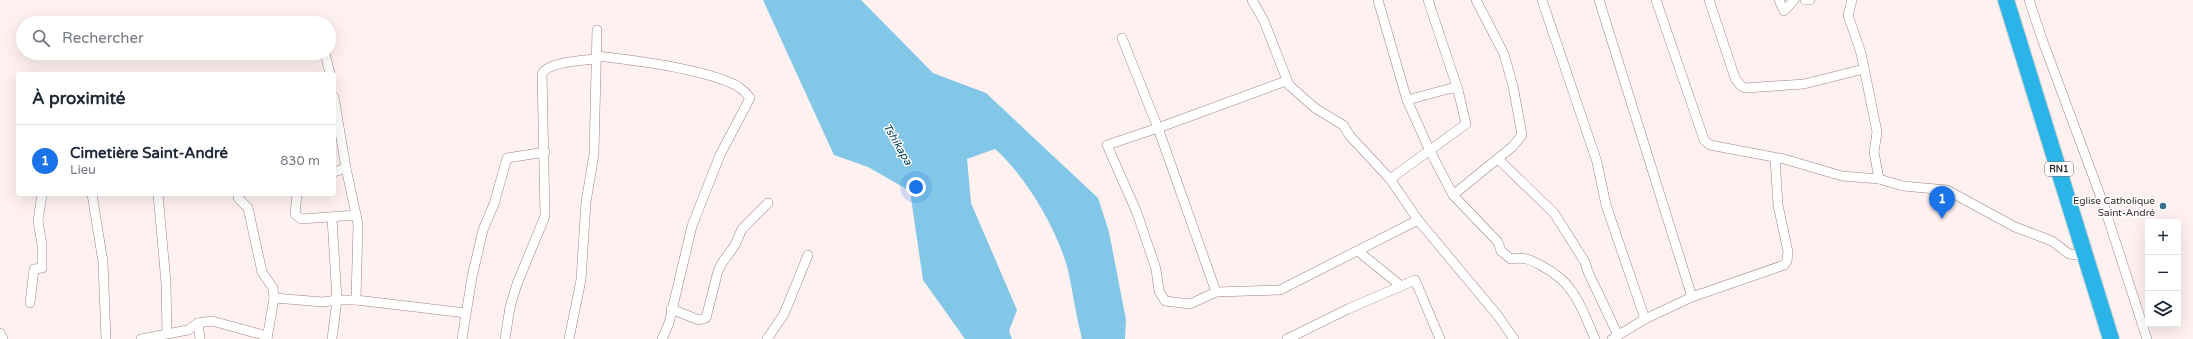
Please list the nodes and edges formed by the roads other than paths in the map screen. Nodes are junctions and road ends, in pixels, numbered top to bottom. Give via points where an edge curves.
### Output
1 (1252, 0) edge
2 (1378, 0) edge
3 (1428, 0) edge
4 (1476, 0) edge
5 (1542, 0) edge
6 (1599, 0) edge
7 (1656, 0) edge
8 (1709, 0) edge
9 (1778, 0) edge
10 (1794, 0) edge
11 (1805, 0) edge
12 (1810, 0) edge
13 (1852, 0) edge
14 (2006, 0) edge
15 (2029, 0) edge
16 (597, 30) dead end
17 (1122, 38) dead end
18 (596, 58) junction
19 (327, 60) edge
20 (1864, 69) junction
21 (330, 72) edge
22 (1286, 81) junction
23 (1458, 90) junction
24 (1407, 100) junction
25 (336, 110) edge
26 (1158, 128) junction
27 (1429, 149) junction
28 (545, 152) junction
29 (1775, 158) junction
30 (1498, 159) junction
31 (346, 168) junction
32 (336, 171) edge
33 (1390, 179) junction
34 (1879, 179) junction
35 (1453, 195) junction
36 (42, 196) edge
37 (92, 196) edge
38 (158, 196) edge
39 (238, 196) edge
40 (297, 196) edge
41 (768, 202) dead end
42 (356, 215) junction
43 (332, 218) junction
44 (1418, 220) junction
45 (1358, 251) junction
46 (808, 255) dead end
47 (2086, 256) junction
48 (1401, 286) junction
49 (1216, 292) junction
50 (1692, 297) junction
51 (274, 298) junction
52 (337, 300) junction
53 (356, 300) junction
54 (30, 303) dead end
55 (671, 309) junction
56 (466, 313) junction
57 (1645, 319) junction
58 (198, 323) junction
59 (0, 332) edge
60 (167, 333) junction
61 (267, 337) edge
62 (1615, 337) edge
63 (152, 338) edge
64 (3, 339) edge
65 (106, 339) edge
66 (141, 339) edge
67 (200, 339) edge
68 (332, 339) edge
69 (462, 339) edge
70 (506, 339) edge
71 (569, 339) edge
72 (662, 339) edge
73 (767, 339) edge
74 (1287, 339) edge
75 (1440, 339) edge
76 (1514, 339) edge
77 (1595, 339) edge
78 (2111, 339) edge
79 (2147, 339) edge

1 - 22 street via 1264,21
2 - 24 street
3 - 23 street
4 - 30 street via 1504,54 1522,130 1520,140
5 - 57 street via 1597,162 1606,204
6 - 50 street
7 - 29 street via 1704,140 1710,145
8 - 20 street via 1735,78 1745,88 1804,84
9 - 10 street via 1784,12
11 - 12 street
13 - 20 street via 1848,15
14 - 47 highway, RN1
15 - 79 street via 2103,202
16 - 18 street
17 - 26 street
18 - 28 street via 548,67 543,71
18 - 55 street via 635,61 698,73 730,83 750,98 720,155 692,226
18 - 71 street via 595,148 586,202 581,280
19 - 21 street
20 - 34 street via 1877,132 1874,152
22 - 26 street
22 - 33 street via 1298,95 1315,108 1343,124 1350,136
23 - 24 street via 1452,88
23 - 27 street via 1466,124
24 - 27 street
25 - 31 street
26 - 49 street
26 - 49 street via 1109,143 1107,148 1135,208 1156,269 1159,291 1165,301 1190,304
27 - 33 street
27 - 35 street
28 - 56 street via 507,158 494,204 483,230
28 - 70 street via 545,216 517,284 510,307
29 - 34 street via 1842,176
29 - 50 street via 1778,205 1788,252 1787,261 1784,265
30 - 35 street
30 - 62 street via 1554,213 1585,262
31 - 32 street
31 - 42 street
33 - 44 street
34 - 47 street via 1903,186 1947,190 2015,227 2052,241 2069,254
35 - 77 street via 1498,242 1501,251 1511,259 1525,257 1557,274 1566,282 1576,295
36 - 54 street via 38,221 42,268 34,269
37 - 65 street via 103,262
38 - 60 street via 166,282
39 - 51 street via 248,208 262,272 273,288
40 - 43 street via 295,214 298,217
41 - 55 street via 742,229 735,245 722,263 706,318 699,320
42 - 43 street
42 - 53 street
43 - 52 street
44 - 45 street
44 - 76 street
45 - 48 street
45 - 49 street via 1280,290
46 - 73 street via 784,314
47 - 78 highway, RN1
48 - 74 street
48 - 75 street via 1414,280
50 - 57 street
51 - 52 street via 323,302
51 - 61 street
52 - 53 street
52 - 68 street
53 - 56 street
55 - 72 street
56 - 69 street
57 - 62 street
58 - 60 street via 188,330
58 - 61 street via 212,321
58 - 67 street
59 - 64 street
60 - 63 street
63 - 66 street

